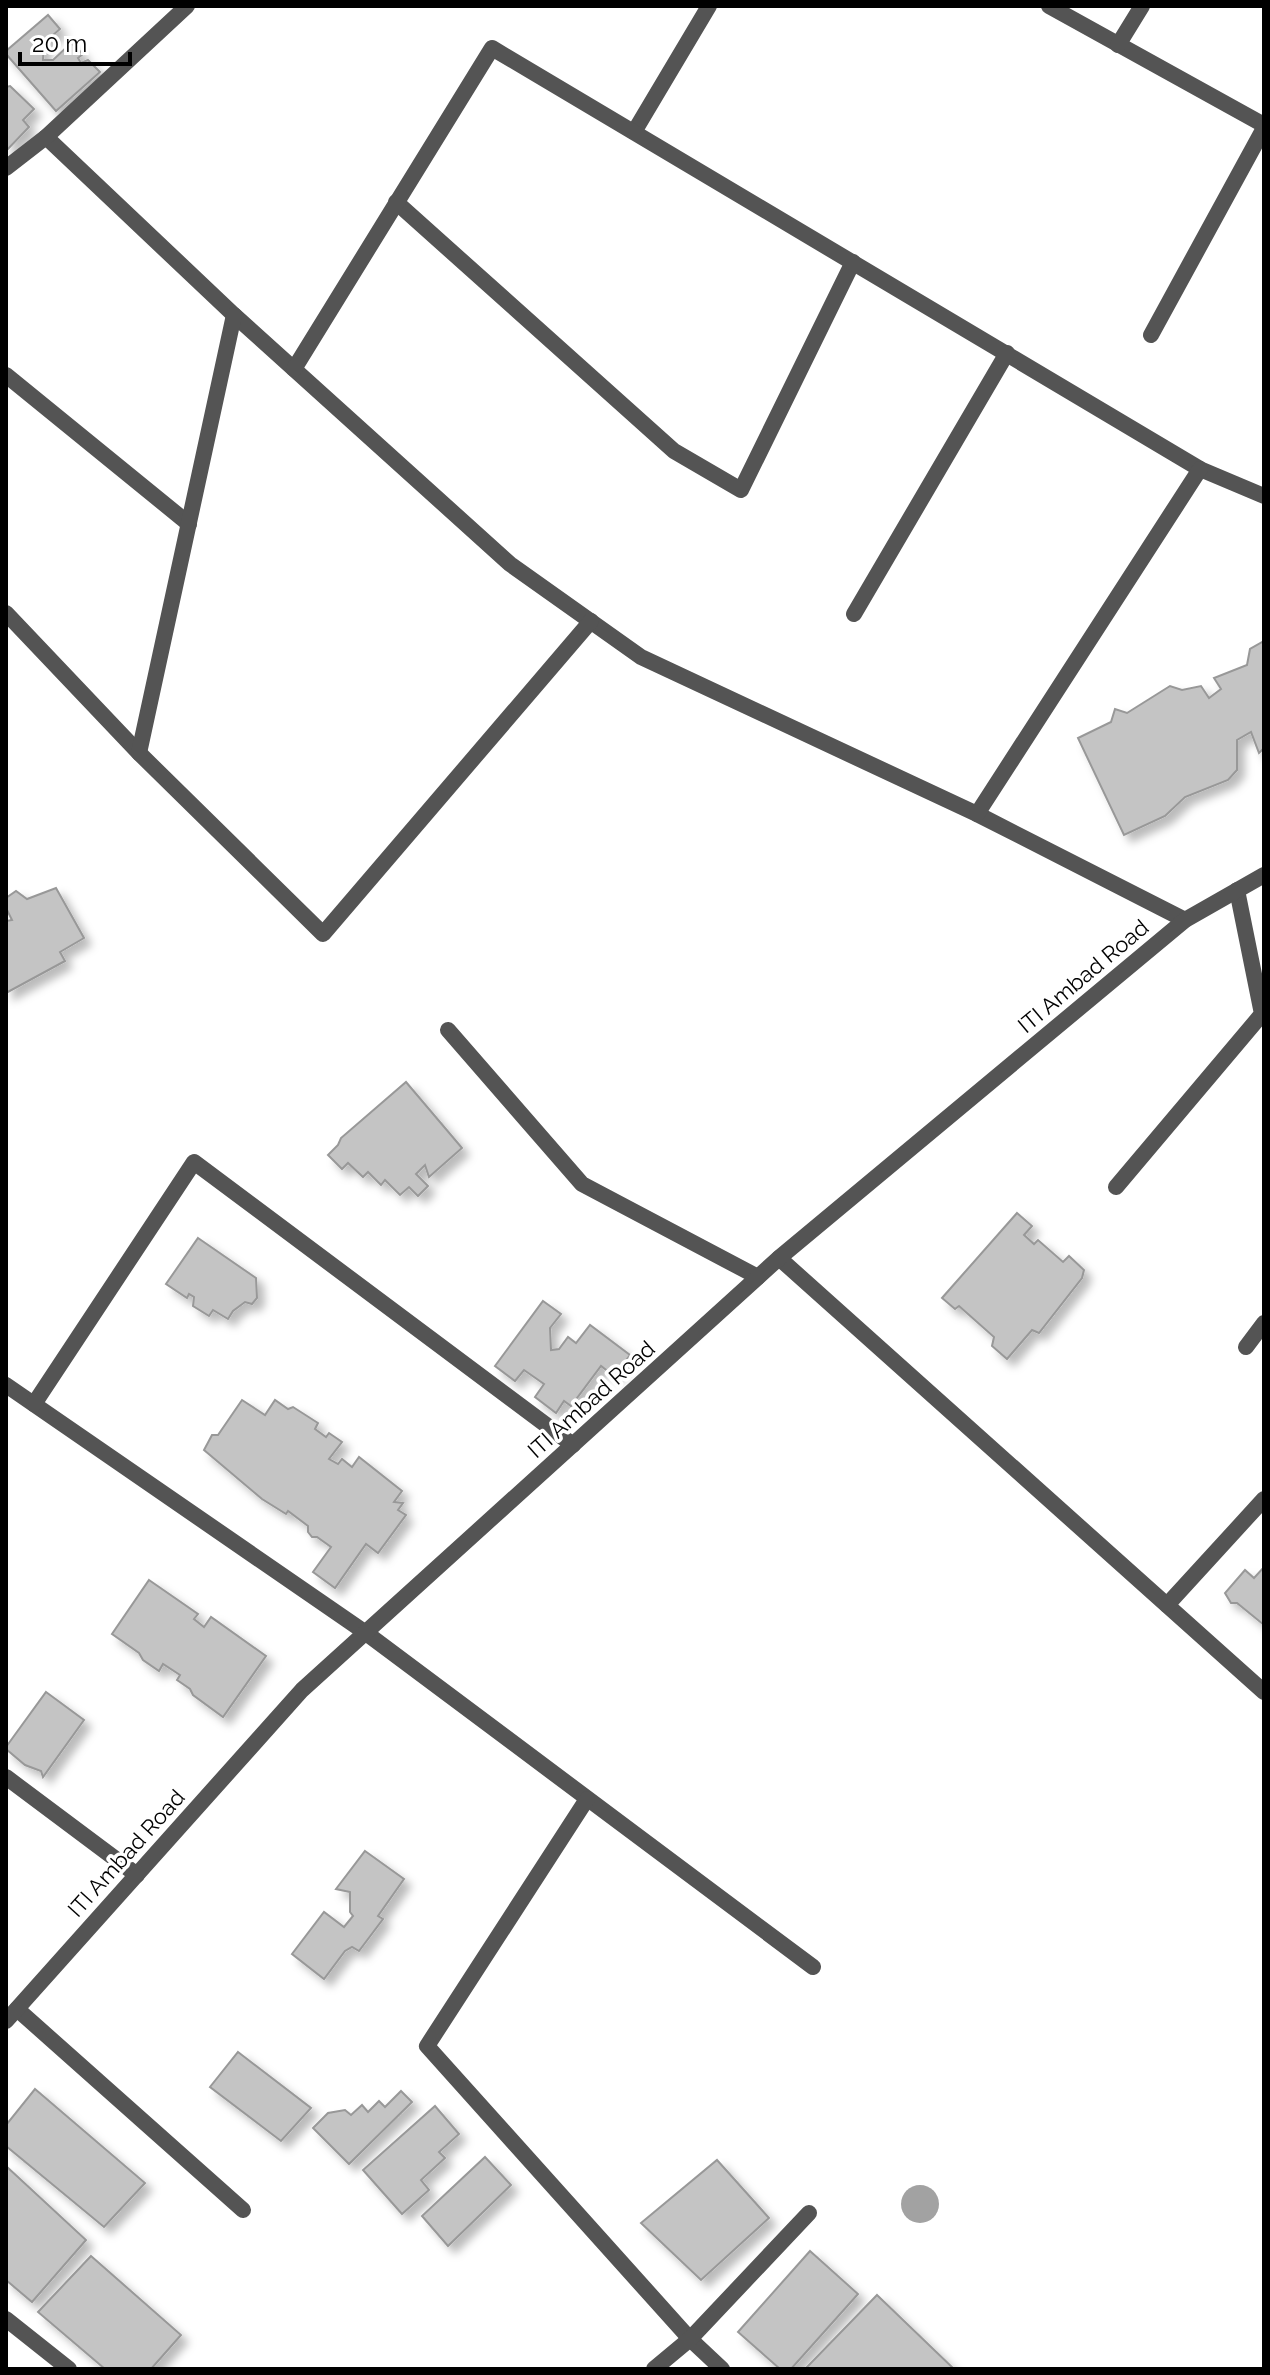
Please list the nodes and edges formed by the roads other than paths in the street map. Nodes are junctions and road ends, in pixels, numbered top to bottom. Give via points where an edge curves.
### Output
1 (187, 6) edge
2 (709, 6) edge
3 (1049, 6) edge
4 (1142, 6) edge
5 (1118, 45) junction
6 (1264, 127) edge
7 (634, 132) junction
8 (46, 137) junction
9 (6, 168) edge
10 (396, 202) junction
11 (853, 262) junction
12 (234, 315) junction
13 (1151, 335) dead end
14 (1007, 353) junction
15 (294, 369) junction
16 (6, 375) edge
17 (1200, 469) junction
18 (1264, 496) edge
19 (189, 524) junction
20 (6, 613) edge
21 (854, 614) dead end
22 (591, 621) junction
23 (139, 753) junction
24 (977, 814) junction
25 (1264, 875) edge
26 (1264, 887) edge
27 (1239, 889) junction
28 (1185, 920) junction
29 (1263, 1015) edge
30 (448, 1030) dead end
31 (1116, 1187) dead end
32 (779, 1258) junction
33 (758, 1277) junction
34 (1264, 1323) edge
35 (1246, 1347) dead end
36 (6, 1385) edge
37 (34, 1404) junction
38 (573, 1445) junction
39 (1264, 1499) edge
40 (1167, 1605) junction
41 (366, 1633) junction
42 (1264, 1692) edge
43 (6, 1777) edge
44 (587, 1799) junction
45 (137, 1875) junction
46 (813, 1967) dead end
47 (12, 2015) edge
48 (243, 2210) dead end
49 (809, 2213) dead end
50 (6, 2319) edge
51 (690, 2339) junction
52 (69, 2369) edge
53 (654, 2369) edge
54 (722, 2369) edge

1 - 8 street
2 - 7 street
3 - 5 street
4 - 5 street
5 - 6 street
6 - 13 street
7 - 10 street via 492,48
7 - 11 street
8 - 9 street
8 - 12 street
10 - 11 street via 674,451 741,490
10 - 15 street
11 - 14 street
12 - 15 street
12 - 19 street
14 - 17 street
14 - 21 street
15 - 22 street via 510,564
16 - 19 street
17 - 18 street
17 - 24 street
19 - 23 street
20 - 23 street
22 - 23 street via 323,934
22 - 24 street via 641,657
24 - 28 street
25 - 27 street, ITI Ambad Road
26 - 27 street
27 - 28 street, ITI Ambad Road
27 - 29 street
28 - 32 street, ITI Ambad Road
29 - 31 street
30 - 33 street via 582,1184
32 - 33 street, ITI Ambad Road
32 - 40 street
33 - 38 street, ITI Ambad Road
34 - 35 street
36 - 37 street
37 - 38 street via 194,1162
37 - 41 street
38 - 41 street, ITI Ambad Road
39 - 40 street
40 - 42 street
41 - 44 street
41 - 45 street, ITI Ambad Road via 302,1690
43 - 45 street
44 - 46 street
44 - 51 street via 427,2046
45 - 47 street, ITI Ambad Road
47 - 48 street
49 - 51 street
50 - 52 street
51 - 53 street
51 - 54 street

